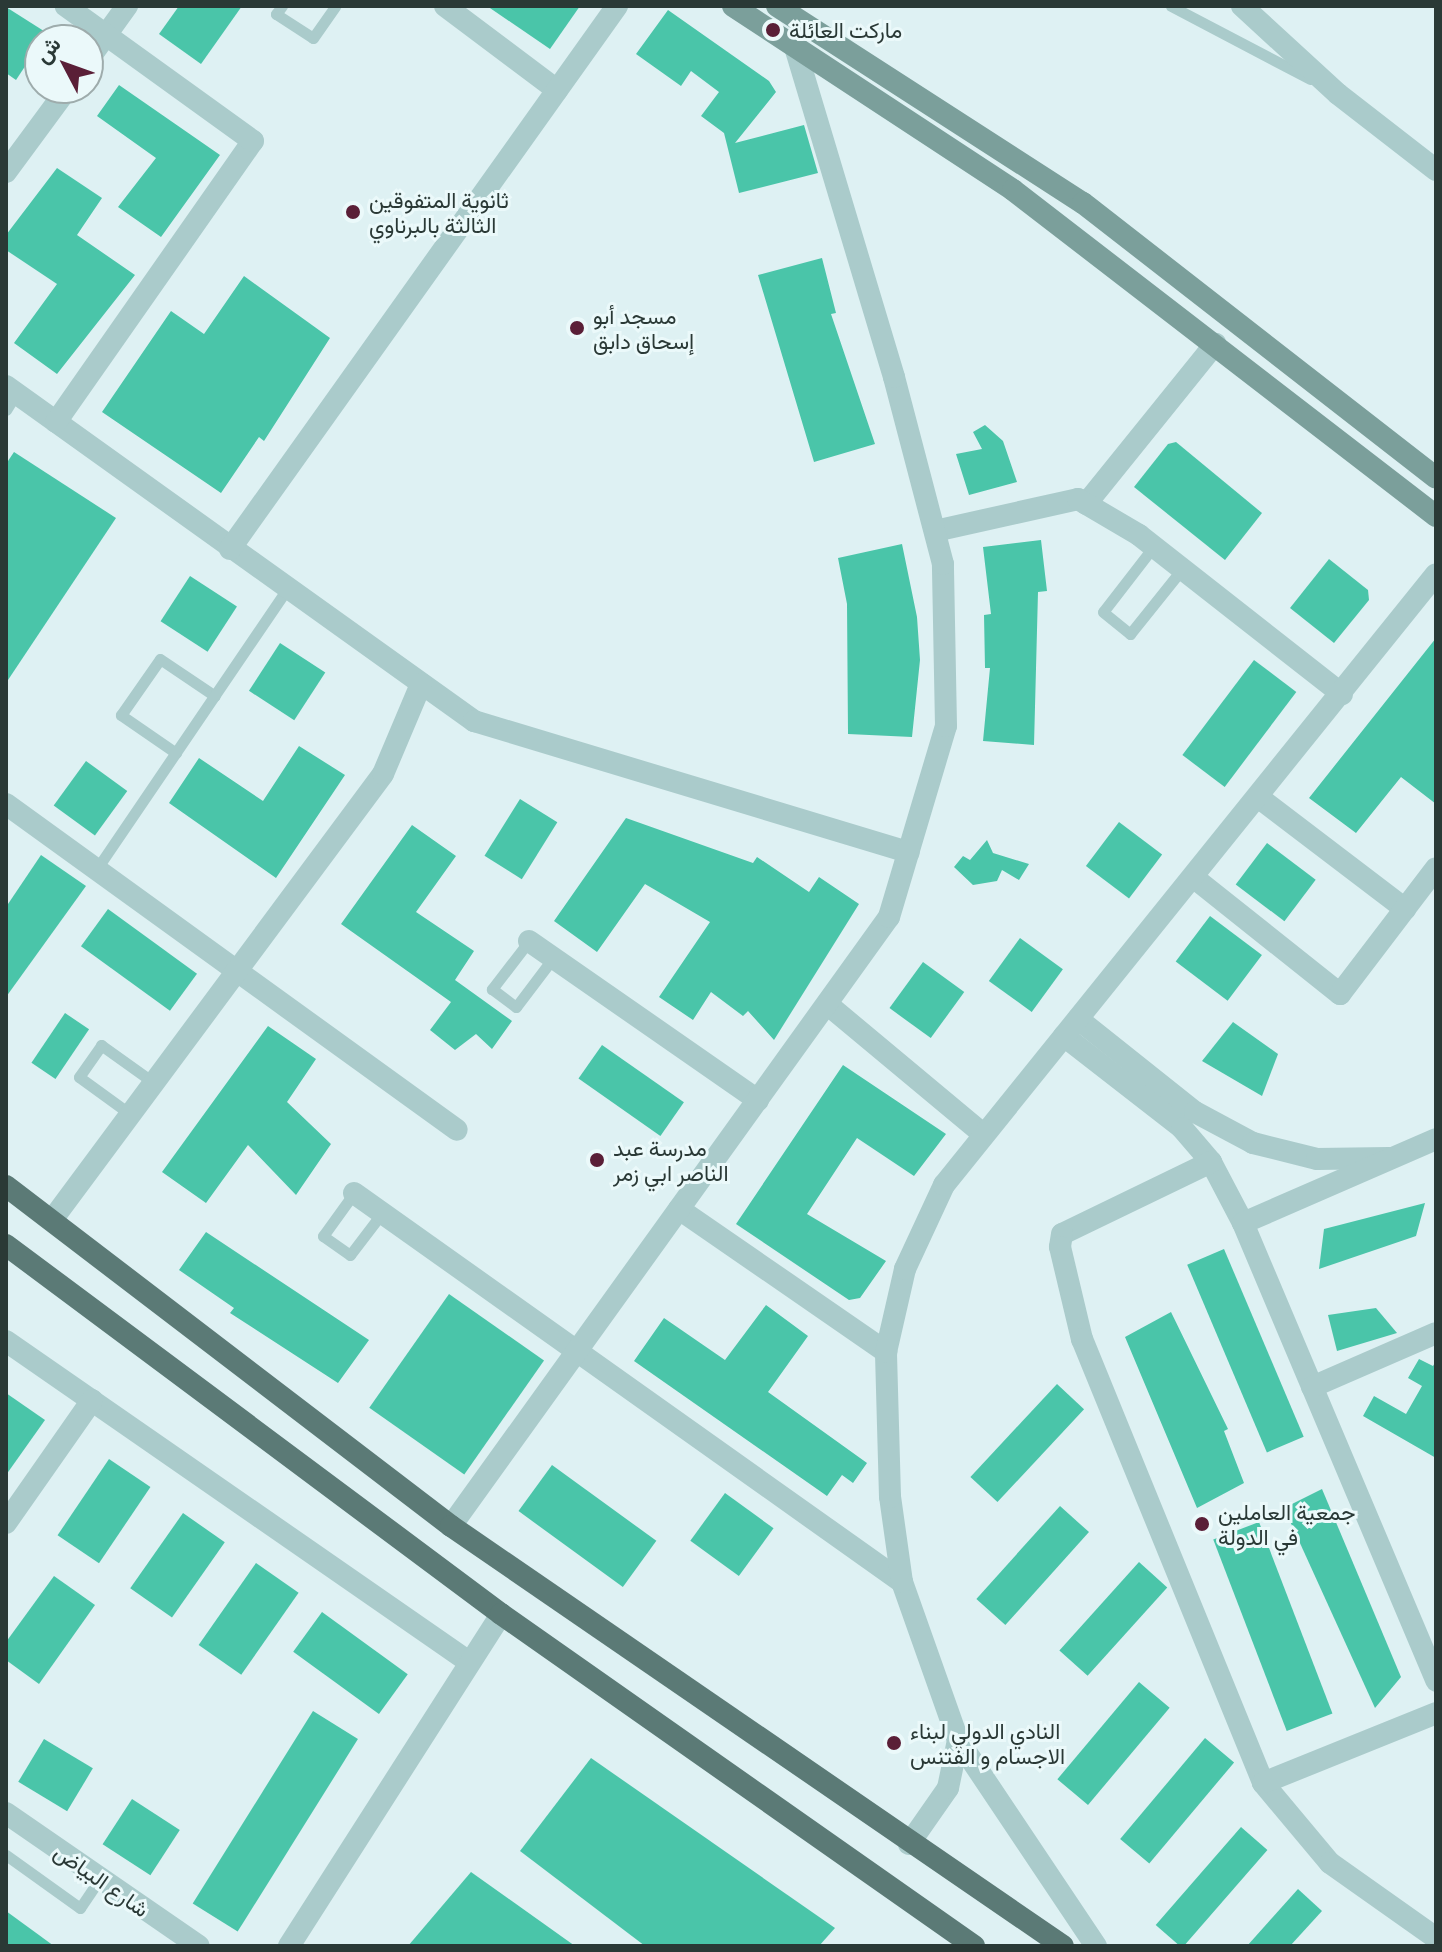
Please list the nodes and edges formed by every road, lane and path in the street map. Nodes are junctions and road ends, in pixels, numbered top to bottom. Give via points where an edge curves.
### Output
1 (66, 6) edge
2 (127, 6) edge
3 (282, 6) edge
4 (335, 6) edge
5 (445, 6) edge
6 (617, 6) edge
7 (733, 6) edge
8 (777, 6) edge
9 (1171, 6) edge
10 (1242, 6) edge
11 (1250, 6) edge
12 (1263, 25) junction
13 (106, 36) junction
14 (104, 39) edge
15 (796, 51) junction
16 (557, 90) junction
17 (1338, 94) junction
18 (56, 104) edge
19 (1436, 170) edge
20 (6, 172) edge
21 (1215, 344) junction
22 (9, 397) edge
23 (56, 422) junction
24 (1436, 478) edge
25 (1086, 504) junction
26 (1436, 516) edge
27 (935, 531) junction
28 (1154, 546) junction
29 (230, 549) junction
30 (1182, 569) junction
31 (1436, 574) edge
32 (287, 589) junction
33 (421, 684) junction
34 (1342, 694) junction
35 (215, 696) junction
36 (176, 753) junction
37 (1258, 797) junction
38 (6, 804) edge
39 (909, 852) junction
40 (1436, 868) edge
41 (96, 871) junction
42 (1193, 877) junction
43 (1405, 909) junction
44 (529, 941) joint
45 (553, 958) junction
46 (236, 972) junction
47 (827, 1004) junction
48 (1071, 1027) junction
49 (154, 1083) junction
50 (758, 1100) junction
51 (130, 1114) junction
52 (457, 1130) dead end
53 (984, 1135) junction
54 (1436, 1139) edge
55 (1389, 1158) junction
56 (1211, 1162) junction
57 (6, 1186) edge
58 (354, 1193) joint
59 (679, 1209) junction
60 (382, 1213) junction
61 (52, 1220) junction
62 (1243, 1223) junction
63 (6, 1245) edge
64 (1436, 1333) edge
65 (6, 1341) edge
66 (578, 1350) junction
67 (886, 1352) junction
68 (1312, 1387) junction
69 (92, 1400) junction
70 (6, 1523) edge
71 (451, 1526) junction
72 (902, 1582) junction
73 (501, 1614) junction
74 (469, 1662) junction
75 (1436, 1681) edge
76 (1436, 1713) edge
77 (958, 1740) junction
78 (1263, 1783) junction
79 (6, 1813) edge
80 (909, 1844) junction
81 (6, 1855) edge
82 (100, 1878) junction
83 (1436, 1938) edge
84 (199, 1946) edge
85 (289, 1946) edge
86 (974, 1946) edge
87 (1063, 1946) edge
88 (1096, 1946) edge

1 - 13 street
2 - 13 street
3 - 4 lane via 276,14 313,38
5 - 16 street
6 - 16 street
7 - 15 main road
8 - 24 main road via 1083,203
9 - 17 lane
10 - 12 street
11 - 12 lane
12 - 17 street
13 - 14 street
13 - 23 street via 253,141
15 - 21 main road via 1013,190
15 - 27 street
16 - 29 street
17 - 19 street
18 - 20 street
21 - 25 street
21 - 26 main road
22 - 23 street
23 - 29 street
25 - 27 street via 1078,499
25 - 28 street
27 - 39 street via 943,564 946,726
28 - 30 street
28 - 30 lane via 1103,612 1130,634
29 - 32 street
30 - 34 street
31 - 34 street
32 - 33 street
32 - 35 lane
33 - 39 street via 474,721
33 - 46 street via 383,774
34 - 37 street
35 - 36 lane
35 - 36 lane via 160,659 121,715
36 - 41 lane
37 - 42 street
37 - 43 street
38 - 41 street
39 - 47 street via 889,917
40 - 43 street
41 - 46 street
42 - 43 street via 1340,994
42 - 48 street
44 - 45 street
44 - 45 lane via 492,989 516,1007
45 - 50 street
46 - 49 street
46 - 52 street
47 - 50 street
47 - 53 street
48 - 53 street
48 - 55 street via 1233,1134 1317,1159
48 - 56 street via 1182,1128
49 - 51 street
49 - 51 lane via 101,1045 79,1077
50 - 59 street
51 - 61 street
53 - 67 street via 944,1185 905,1269
54 - 55 street
55 - 62 street
56 - 62 street
56 - 78 street via 1075,1224 1062,1234 1060,1247 1082,1339
57 - 61 main road
58 - 60 street
58 - 60 lane via 323,1236 350,1255
59 - 66 street
59 - 67 street
60 - 66 street
61 - 71 main road
62 - 68 street
63 - 73 main road
64 - 68 street
65 - 69 street
66 - 71 street
66 - 72 street
67 - 72 street via 890,1497
68 - 75 street
69 - 70 street
69 - 74 street
71 - 80 main road
72 - 77 street
73 - 74 street
73 - 86 main road
74 - 85 street
76 - 78 street
77 - 80 street via 945,1796
77 - 88 street
78 - 83 street via 1330,1863
79 - 82 street, شارع البياض
80 - 87 main road
81 - 82 lane via 80,1908
82 - 84 street, شارع البياض

